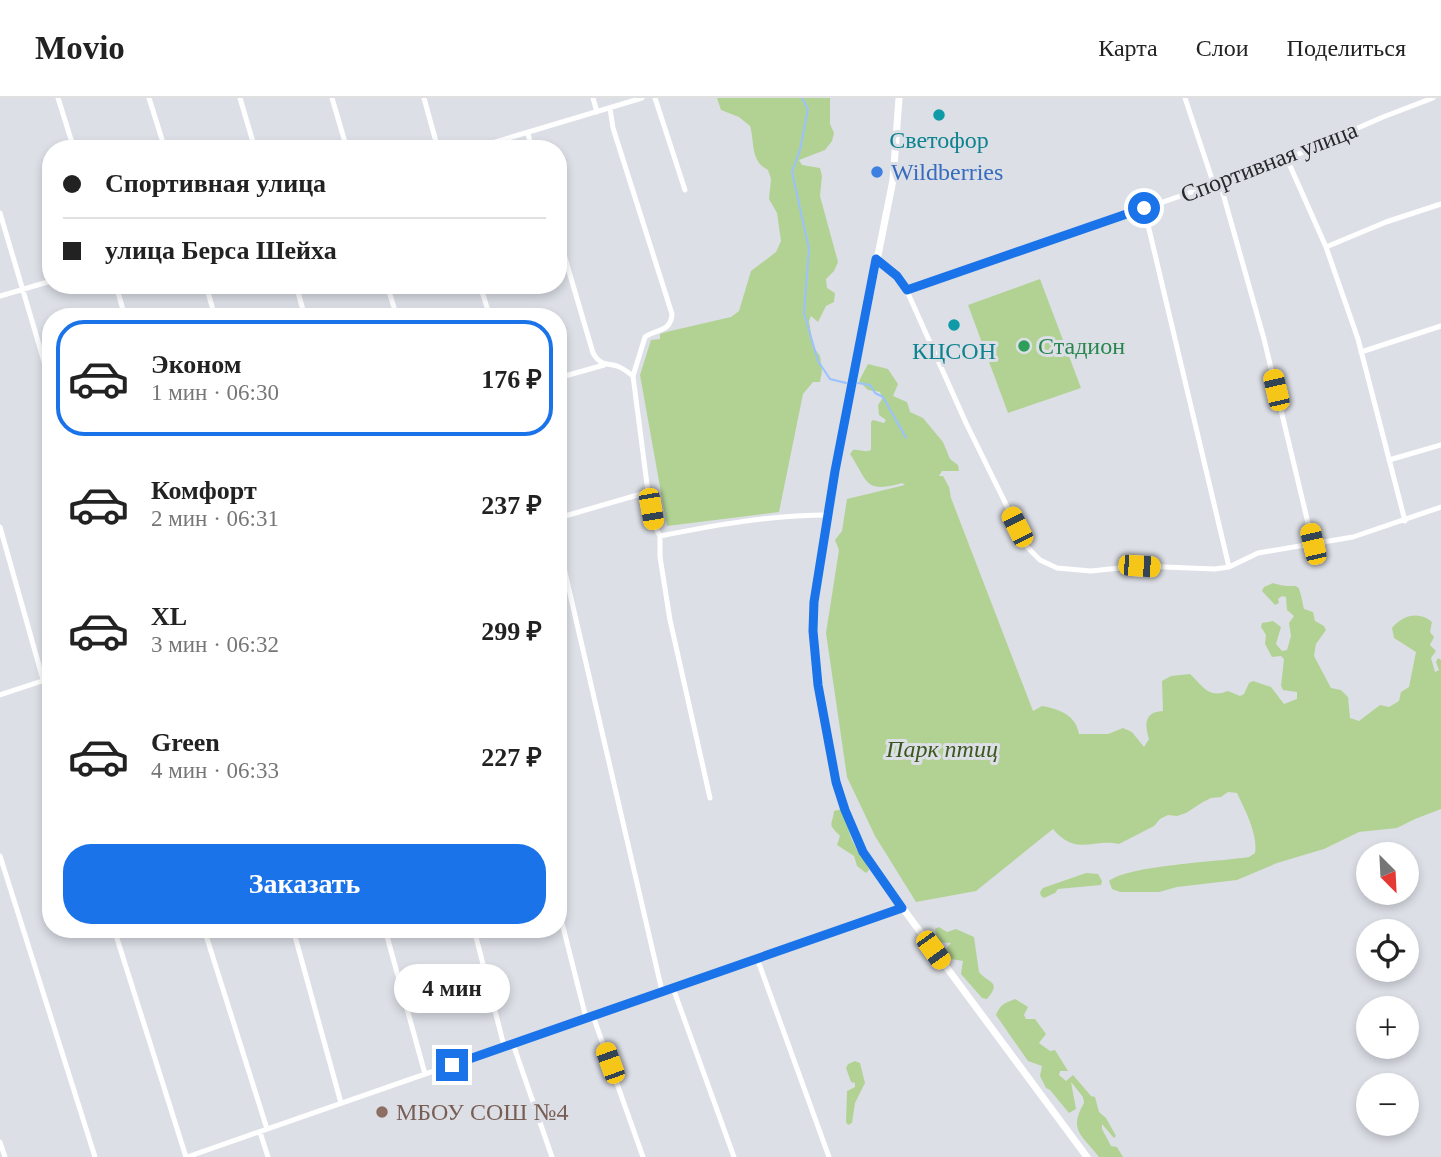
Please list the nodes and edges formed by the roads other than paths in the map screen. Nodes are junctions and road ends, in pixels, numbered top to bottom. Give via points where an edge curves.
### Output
1 (58, 98) edge
2 (149, 98) edge
3 (240, 98) edge
4 (332, 98) edge
5 (424, 98) edge
6 (593, 98) edge
7 (642, 98) edge
8 (655, 98) edge
9 (899, 98) edge
10 (1185, 98) edge
11 (1433, 98) edge
12 (610, 108) junction
13 (597, 112) junction
14 (528, 134) junction
15 (71, 140) edge
16 (162, 140) edge
17 (252, 140) edge
18 (344, 140) edge
19 (436, 140) edge
20 (506, 140) edge
21 (530, 140) edge
22 (1287, 159) junction
23 (1217, 184) junction
24 (685, 190) dead end
25 (1441, 204) edge
26 (1144, 208) junction
27 (0, 213) edge
28 (1326, 247) junction
29 (876, 259) junction
30 (567, 265) edge
31 (42, 284) edge
32 (23, 289) junction
33 (907, 290) junction
34 (0, 296) edge
35 (1441, 326) edge
36 (1361, 352) junction
37 (42, 354) edge
38 (604, 365) junction
39 (567, 375) edge
40 (633, 376) junction
41 (1441, 446) edge
42 (1389, 460) junction
43 (648, 492) junction
44 (1441, 507) edge
45 (567, 515) edge
46 (828, 516) junction
47 (1405, 521) junction
48 (0, 527) edge
49 (660, 536) junction
50 (1313, 544) junction
51 (1229, 567) junction
52 (567, 580) edge
53 (42, 677) edge
54 (42, 681) edge
55 (0, 695) edge
56 (710, 798) dead end
57 (0, 856) edge
58 (902, 908) junction
59 (117, 938) edge
60 (207, 938) edge
61 (295, 938) edge
62 (387, 938) edge
63 (476, 938) edge
64 (567, 938) edge
65 (757, 958) junction
66 (673, 988) junction
67 (663, 991) junction
68 (589, 1017) junction
69 (513, 1044) junction
70 (504, 1046) junction
71 (425, 1074) junction
72 (341, 1103) junction
73 (267, 1129) junction
74 (260, 1132) junction
75 (0, 1142) edge
76 (5, 1157) edge
77 (95, 1157) edge
78 (186, 1157) edge
79 (268, 1157) edge
80 (552, 1157) edge
81 (643, 1157) edge
82 (734, 1157) edge
83 (829, 1157) edge
84 (1087, 1157) edge

1 - 15 street
2 - 16 street
3 - 17 street
4 - 18 street
5 - 19 street
6 - 13 street
7 - 12 street
8 - 24 street
9 - 29 main road via 893,180
10 - 23 street
11 - 22 street, Спортивная улица
12 - 13 street
12 - 40 street via 672,314 668,327 645,337
13 - 14 street
14 - 20 street
14 - 21 street
22 - 23 street, Спортивная улица
22 - 28 street
23 - 26 street, Спортивная улица
23 - 50 street via 1264,339
25 - 28 street
26 - 33 street, Спортивная улица
26 - 51 street
27 - 32 street
28 - 36 street
29 - 33 street
29 - 46 main road
30 - 38 street via 593,353
31 - 32 street
32 - 34 street
32 - 37 street
33 - 51 street via 1027,547 1040,560 1057,568 1091,571 1139,566
35 - 36 street
36 - 42 street
38 - 39 street
38 - 40 street via 621,367
40 - 43 street
41 - 42 street
42 - 47 street
43 - 45 street
43 - 49 street
44 - 47 street
46 - 49 street via 746,520
46 - 58 main road via 813,631 831,754 845,810 863,852
47 - 50 street
48 - 53 street
49 - 56 street via 670,620
50 - 51 street via 1258,553
52 - 67 street
54 - 55 street
57 - 77 street
58 - 65 street
58 - 84 main road
59 - 78 street
60 - 73 street
61 - 72 street
62 - 71 street
63 - 70 street
64 - 68 street
65 - 66 street
65 - 83 street
66 - 67 street
66 - 82 street
67 - 68 street
68 - 69 street
68 - 81 street
69 - 70 street
69 - 80 street
70 - 71 street
71 - 72 street
72 - 73 street
73 - 74 street
74 - 78 street
74 - 79 street
75 - 76 street

